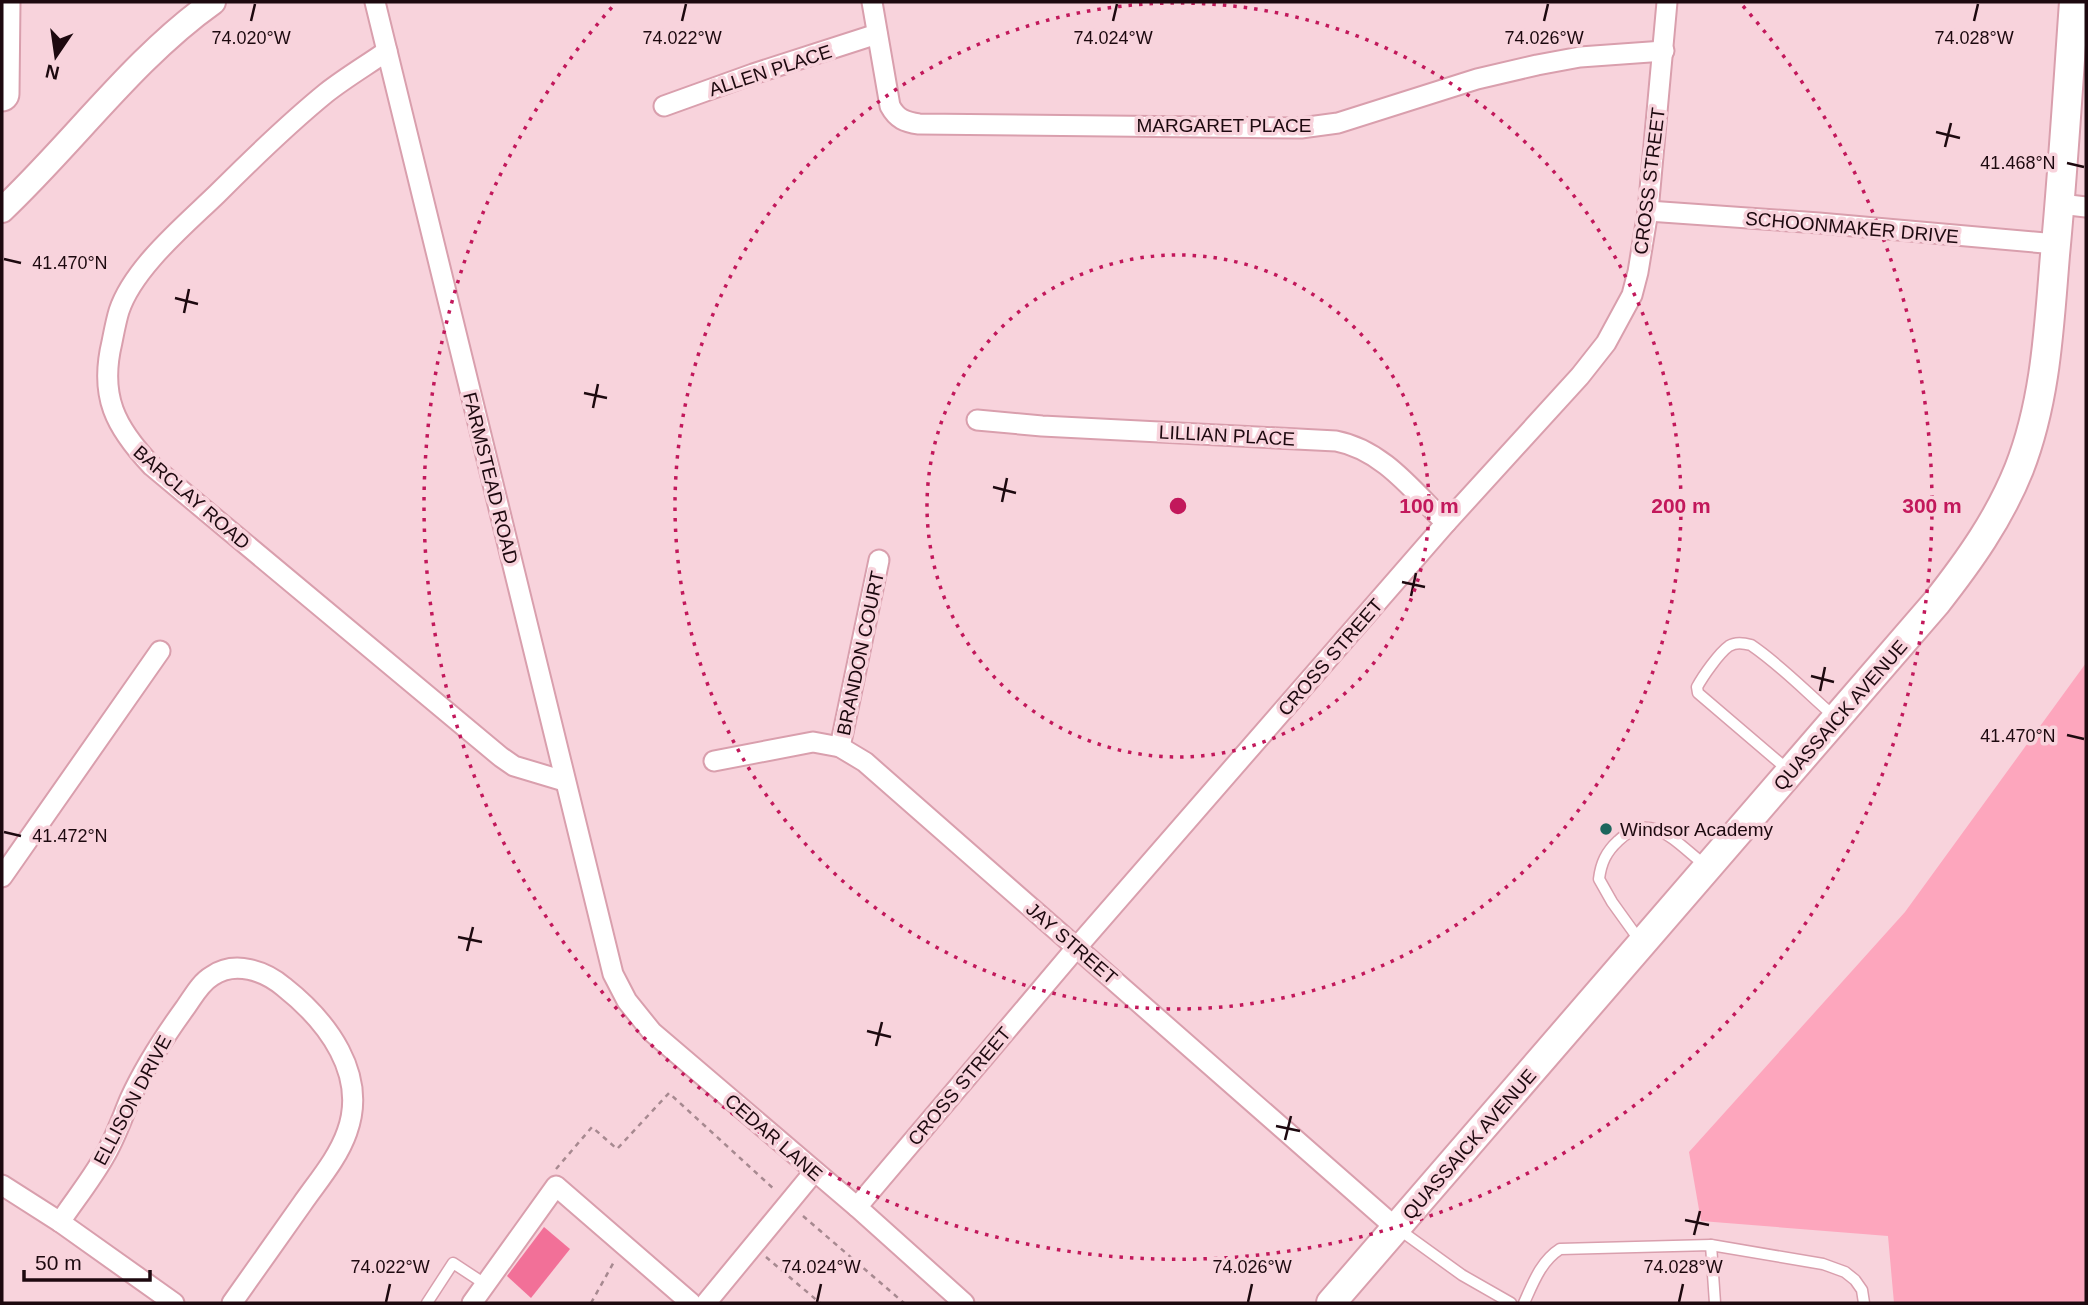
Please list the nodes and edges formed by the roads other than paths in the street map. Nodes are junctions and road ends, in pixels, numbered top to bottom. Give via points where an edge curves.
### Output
1 (3, 2) edge
2 (213, 2) edge
3 (375, 2) edge
4 (872, 2) edge
5 (1667, 2) edge
6 (2074, 2) edge
7 (877, 34) junction
8 (387, 51) junction
9 (1664, 51) junction
10 (2, 94) edge
11 (664, 106) dead end
12 (2073, 206) edge
13 (2, 210) edge
14 (1648, 211) junction
15 (2056, 244) junction
16 (977, 420) dead end
17 (1446, 523) junction
18 (879, 560) dead end
19 (160, 651) dead end
20 (1837, 719) junction
21 (840, 747) junction
22 (714, 761) dead end
23 (1790, 772) junction
24 (564, 781) junction
25 (1708, 867) junction
26 (2, 877) edge
27 (1642, 944) junction
28 (1077, 947) junction
29 (606, 953) joint
30 (814, 1172) junction
31 (2, 1185) edge
32 (857, 1207) junction
33 (60, 1222) junction
34 (1396, 1228) junction
35 (1711, 1245) junction
36 (485, 1284) junction
37 (174, 1303) edge
38 (232, 1303) edge
39 (427, 1303) edge
40 (472, 1303) edge
41 (691, 1303) edge
42 (706, 1303) edge
43 (964, 1303) edge
44 (1331, 1303) edge
45 (1511, 1303) edge
46 (1524, 1303) edge
47 (1715, 1303) edge
48 (1864, 1303) edge

1 - 10 highway
2 - 13 street via 144,62
3 - 8 street, FARMSTEAD ROAD
4 - 7 street
5 - 9 street, CROSS STREET
6 - 12 main road, QUASSAICK AVENUE
7 - 9 street, MARGARET PLACE via 890,106 902,120 919,124 1301,128 1338,123 1537,65
7 - 11 street, ALLEN PLACE
8 - 24 street, FARMSTEAD ROAD
8 - 24 street, BARCLAY ROAD via 328,92 270,142 155,255 119,310 107,362 107,388 125,434 152,466 501,757 514,766
9 - 14 street, CROSS STREET
12 - 15 main road, QUASSAICK AVENUE
14 - 15 street, SCHOONMAKER DRIVE
14 - 17 street, CROSS STREET via 1632,295 1605,343
15 - 20 main road, QUASSAICK AVENUE via 2048,350 2038,408 2000,510 1936,603
16 - 17 street, LILLIAN PLACE via 1354,444 1386,464
17 - 28 street, CROSS STREET
18 - 21 street, BRANDON COURT
19 - 26 street
20 - 23 main road, QUASSAICK AVENUE
20 - 23 lane via 1795,678 1751,645 1729,646 1702,679 1698,692
21 - 22 street, JAY STREET via 813,742
21 - 28 street, JAY STREET via 865,762
23 - 25 main road, QUASSAICK AVENUE
24 - 29 street, FARMSTEAD ROAD
25 - 27 main road, QUASSAICK AVENUE
25 - 27 lane via 1649,827 1631,829 1612,846 1600,879
27 - 34 main road, QUASSAICK AVENUE
28 - 32 street, CROSS STREET
28 - 34 street, JAY STREET
29 - 30 street, CEDAR LANE via 627,1000 652,1032
30 - 32 street, CEDAR LANE
30 - 42 street
31 - 33 street
32 - 43 street, CEDAR LANE
33 - 37 street
33 - 38 street, ELLISON DRIVE via 104,1157 158,1045 209,977 234,969 270,975 318,1017 340,1049 347,1064 351,1118 330,1164
34 - 44 main road, QUASSAICK AVENUE
34 - 45 lane
35 - 46 lane via 1560,1249 1542,1266
35 - 47 lane
35 - 48 lane via 1836,1268 1855,1280
36 - 39 lane via 453,1263
36 - 40 street
36 - 41 street via 554,1179

